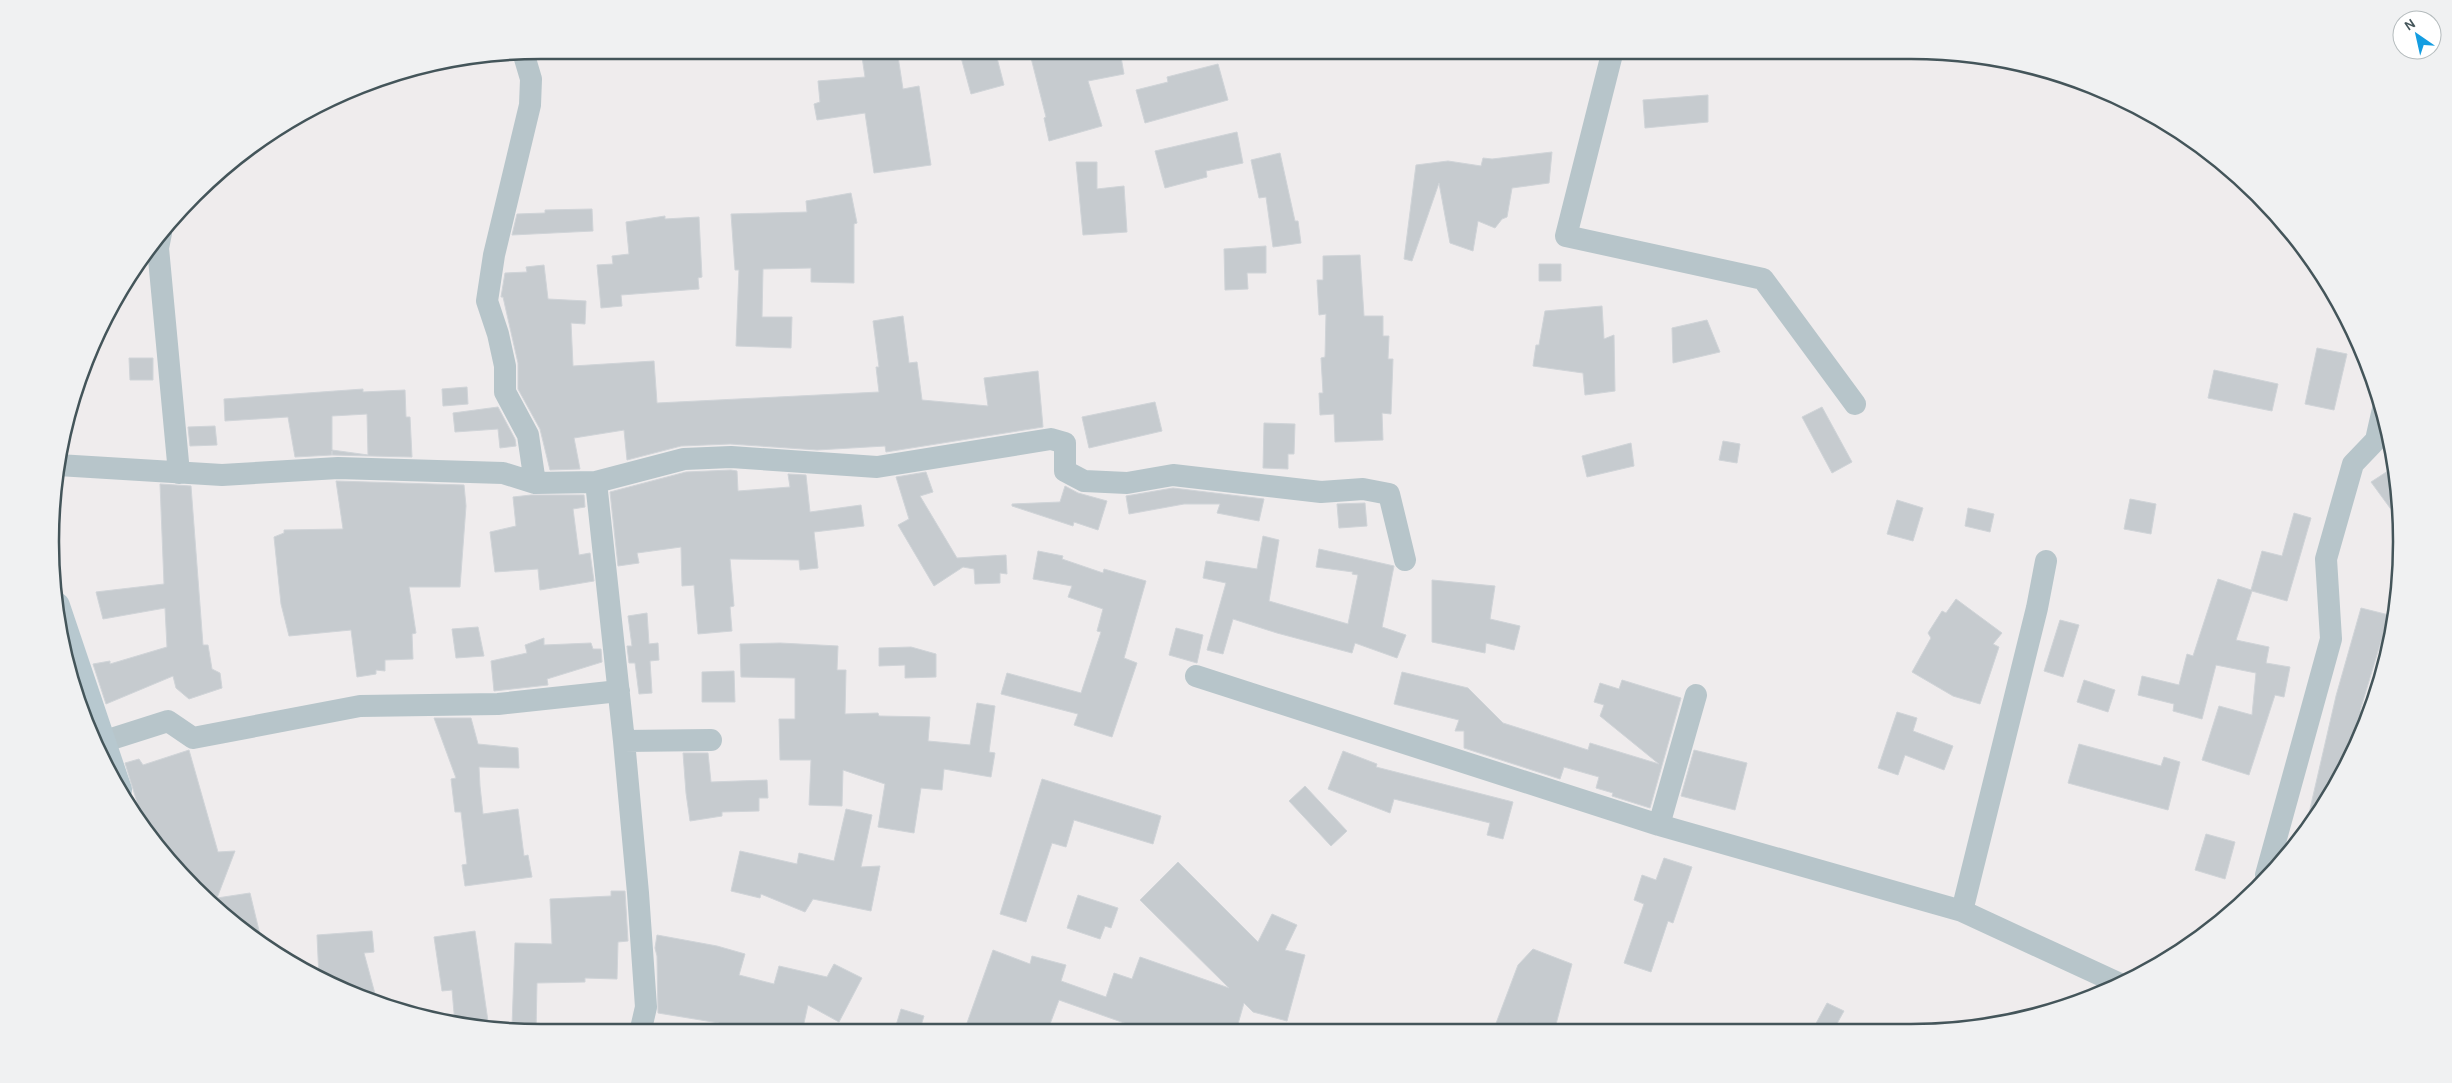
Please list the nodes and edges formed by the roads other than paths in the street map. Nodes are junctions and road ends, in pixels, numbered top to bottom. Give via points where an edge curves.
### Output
1 (1611, 59) edge
2 (525, 60) edge
3 (158, 249) edge
4 (1855, 404) dead end
5 (2382, 438) edge
6 (65, 465) edge
7 (179, 473) junction
8 (596, 482) junction
9 (535, 483) junction
10 (1405, 560) dead end
11 (2046, 561) dead end
12 (72, 654) edge
13 (1196, 676) dead end
14 (619, 691) junction
15 (1696, 694) dead end
16 (100, 737) edge
17 (711, 740) dead end
18 (624, 741) junction
19 (102, 742) edge
20 (1659, 825) junction
21 (2269, 864) edge
22 (1962, 911) junction
23 (2111, 980) edge
24 (642, 1024) edge

1 - 4 street via 1566,236 1763,279
2 - 9 street via 531,78 530,105 494,255 487,301 505,366 505,392 528,435
3 - 7 street
5 - 21 street via 2354,464 2326,559 2331,640
6 - 7 street
7 - 9 street via 222,475 338,468 502,473
8 - 9 street
8 - 10 street via 684,459 731,457 877,467 1052,440 1065,443 1065,472 1084,481 1127,483 1174,475 1321,492 1364,488 1389,494
8 - 14 street
11 - 22 street via 2035,618
12 - 16 street
13 - 20 street
14 - 18 street
14 - 19 street via 498,704 360,706 193,738 168,721
15 - 20 street
17 - 18 street
18 - 24 street via 646,1007
20 - 22 street
22 - 23 street

